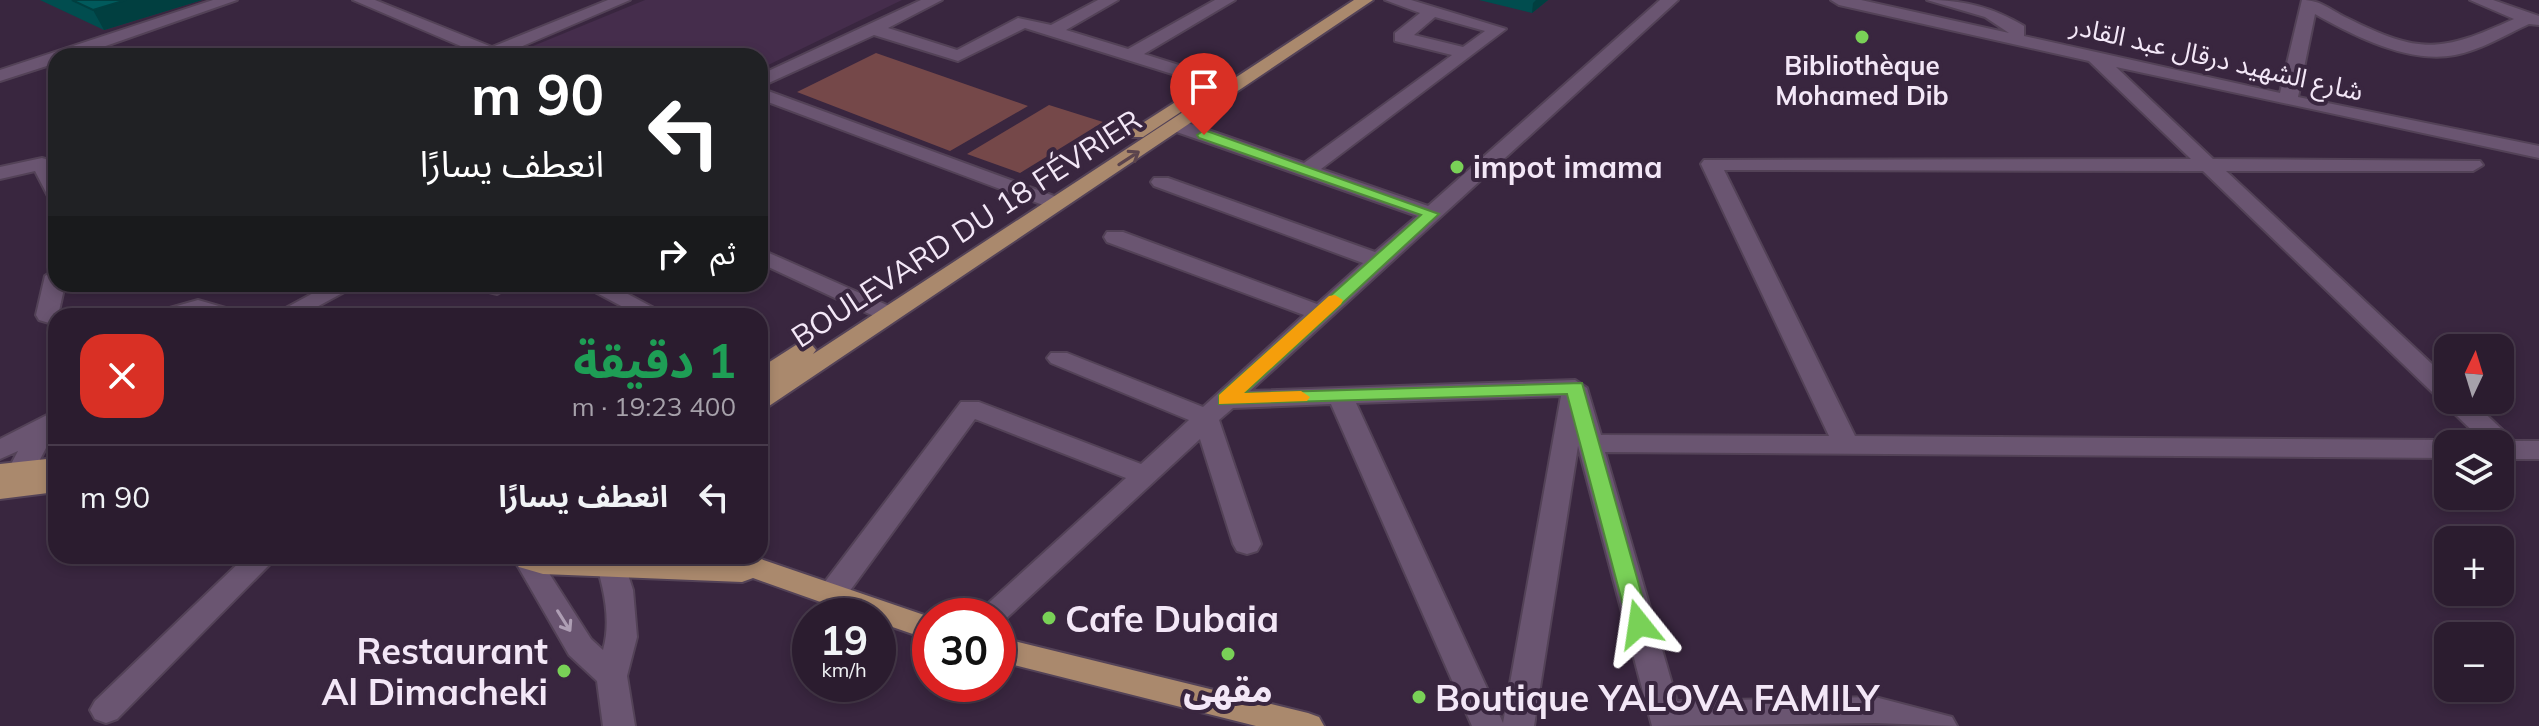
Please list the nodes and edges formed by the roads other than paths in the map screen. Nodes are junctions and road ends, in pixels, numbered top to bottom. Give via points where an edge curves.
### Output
1 (229, 0) edge
2 (361, 0) edge
3 (622, 0) edge
4 (934, 0) edge
5 (1110, 0) edge
6 (1227, 0) edge
7 (1343, 0) edge
8 (1365, 0) edge
9 (1393, 0) edge
10 (1670, 0) edge
11 (1839, 0) edge
12 (1935, 0) edge
13 (2309, 0) edge
14 (2478, 0) edge
15 (1432, 11) junction
16 (2534, 20) edge
17 (873, 29) junction
18 (1052, 31) junction
19 (2015, 39) junction
20 (85, 48) edge
21 (474, 48) edge
22 (508, 48) edge
23 (1466, 53) junction
24 (1130, 55) junction
25 (2095, 57) junction
26 (48, 60) edge
27 (35, 64) junction
28 (48, 71) edge
29 (0, 76) edge
30 (768, 78) edge
31 (1214, 82) junction
32 (768, 96) edge
33 (2288, 100) junction
34 (1178, 126) junction
35 (2539, 152) edge
36 (2206, 163) junction
37 (2473, 165) dead end
38 (1307, 170) junction
39 (0, 173) edge
40 (48, 177) edge
41 (1161, 182) dead end
42 (1049, 200) junction
43 (1432, 214) junction
44 (1115, 237) dead end
45 (768, 259) edge
46 (1379, 261) junction
47 (332, 292) edge
48 (616, 292) edge
49 (298, 308) edge
50 (644, 308) edge
51 (880, 310) junction
52 (1320, 313) junction
53 (1059, 358) dead end
54 (768, 374) edge
55 (2434, 380) edge
56 (1575, 388) junction
57 (768, 394) edge
58 (1340, 396) junction
59 (1226, 400) junction
60 (2469, 414) edge
61 (1206, 418) junction
62 (48, 423) edge
63 (48, 425) edge
64 (2485, 430) edge
65 (1590, 443) junction
66 (1846, 445) junction
67 (2434, 449) edge
68 (0, 450) edge
69 (2514, 450) edge
70 (2539, 450) edge
71 (48, 469) edge
72 (1144, 475) junction
73 (9, 480) edge
74 (48, 482) edge
75 (1247, 544) dead end
76 (256, 564) edge
77 (528, 564) edge
78 (599, 564) edge
79 (644, 564) edge
80 (744, 564) edge
81 (772, 574) junction
82 (831, 595) junction
83 (1012, 598) edge
84 (912, 623) edge
85 (1016, 653) edge
86 (612, 676) junction
87 (106, 710) dead end
88 (1666, 720) edge
89 (619, 726) edge
90 (1308, 726) edge
91 (1488, 726) edge
92 (1518, 726) edge
93 (1941, 726) edge

1 - 20 street
2 - 21 street
3 - 22 street
4 - 17 street
5 - 18 street
6 - 24 street
7 - 31 main road, BOULEVARD DU 18 FÉVRIER
8 - 34 main road, BOULEVARD DU 18 FÉVRIER
9 - 15 street
10 - 43 street
11 - 19 street, شارع الشهيد درقال عبد القادر
12 - 19 street via 1991,13 2018,30
13 - 16 street via 2341,22 2410,47 2444,51
13 - 33 street
14 - 16 street
15 - 23 street via 1401,37
15 - 23 street via 1498,29
17 - 18 street via 958,56 1024,22
17 - 30 street
18 - 24 street
19 - 25 street, شارع الشهيد درقال عبد القادر
23 - 38 street
24 - 31 street
25 - 33 street, شارع الشهيد درقال عبد القادر
25 - 36 street
26 - 27 street
27 - 28 street
27 - 29 street
31 - 42 main road, BOULEVARD DU 18 FÉVRIER
32 - 42 street
33 - 35 street, شارع الشهيد درقال عبد القادر
34 - 38 street
42 -> 34 main road, BOULEVARD DU 18 FÉVRIER
36 - 37 street
36 - 55 street
36 - 66 street via 1711,164
38 - 43 street
39 - 40 street via 42,164
41 - 46 street
42 - 51 main road, BOULEVARD DU 18 FÉVRIER
43 - 46 street
44 - 52 street
45 - 51 street
46 - 52 street
47 - 49 street
48 - 50 street
51 - 54 main road, BOULEVARD DU 18 FÉVRIER
51 - 57 main road, BOULEVARD DU 18 FÉVRIER
52 - 59 street
53 - 61 street
56 - 58 street
56 - 65 street
56 - 92 street
58 - 59 street
58 - 91 street
59 - 61 street
60 - 64 street
61 - 72 street
61 - 75 street
62 - 68 street
63 - 73 street
65 - 66 street
65 - 88 street
66 - 67 street
69 - 70 street
71 - 73 main road
72 - 82 street via 970,408
72 - 83 street
73 - 74 main road
76 - 87 street
77 -> 86 street via 580,647
78 - 86 street via 618,578 622,637
79 - 81 main road
80 - 81 main road
81 - 82 main road
82 - 84 main road
85 - 90 main road
86 - 89 street
88 - 93 street via 1875,710

